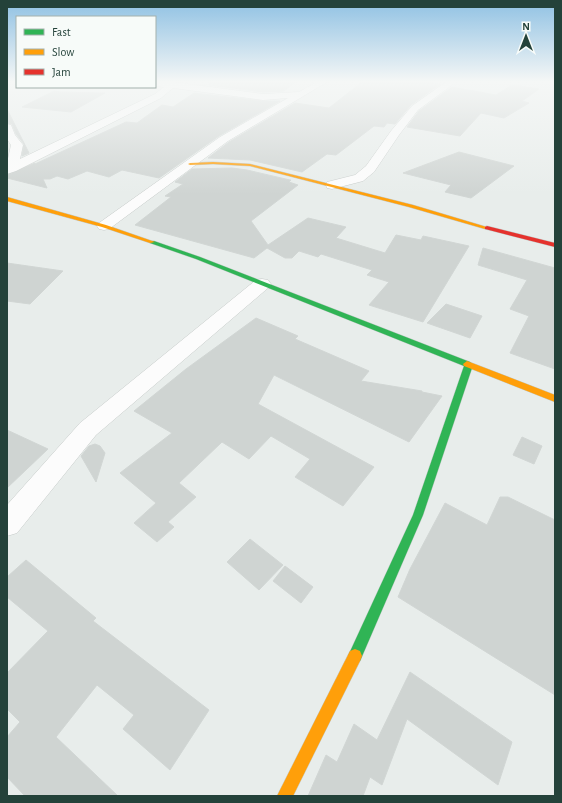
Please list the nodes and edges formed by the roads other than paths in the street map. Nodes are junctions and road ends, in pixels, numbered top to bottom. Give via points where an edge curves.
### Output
1 (110, 119) edge
2 (259, 119) edge
3 (406, 119) edge
4 (7, 127) edge
5 (190, 164) junction
6 (9, 169) edge
7 (332, 184) junction
8 (7, 199) edge
9 (104, 226) junction
10 (555, 245) edge
11 (262, 284) junction
12 (469, 365) junction
13 (555, 399) edge
14 (7, 524) edge
15 (285, 796) edge

1 - 6 street
2 - 5 street via 224,139
3 - 7 street via 370,169 359,178
4 - 6 street via 17,145
5 - 7 street via 250,165
5 - 9 street
7 - 10 street via 485,228
8 - 9 street
9 - 11 street via 198,258
11 - 12 street
11 - 14 street via 88,430
12 - 13 street
12 - 15 street via 418,515 358,650

